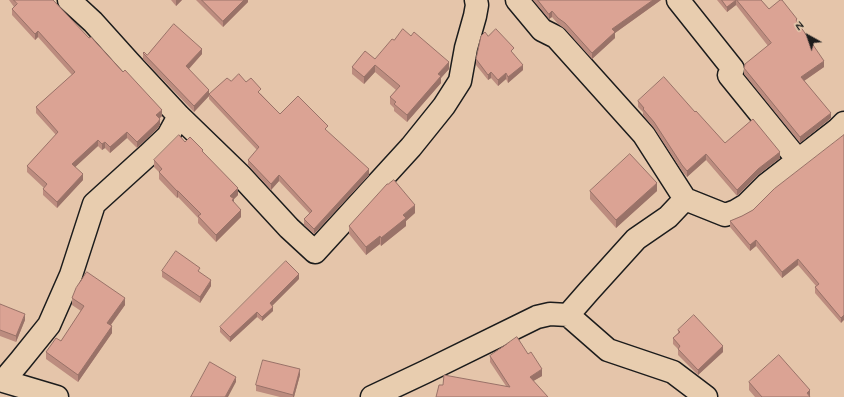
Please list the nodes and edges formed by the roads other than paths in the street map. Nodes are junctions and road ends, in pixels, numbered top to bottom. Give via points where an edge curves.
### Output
1 (69, 0) edge
2 (476, 0) edge
3 (517, 0) edge
4 (678, 0) edge
5 (179, 116) junction
6 (844, 123) edge
7 (798, 160) junction
8 (685, 199) junction
9 (568, 314) junction
10 (2, 380) edge
11 (57, 397) edge
12 (372, 397) edge
13 (706, 397) edge

1 - 5 street via 93,22
2 - 5 street via 475,16 460,81 444,106 411,147 315,252
3 - 8 street via 542,30 556,37 644,135
4 - 7 street via 733,69 729,75
5 - 10 street via 168,136 94,204 71,275 49,325
6 - 7 street
7 - 8 street via 766,184 746,205 725,215
8 - 9 street via 668,217 636,239
9 - 12 street via 537,317
9 - 13 street via 608,350 673,372
10 - 11 street

